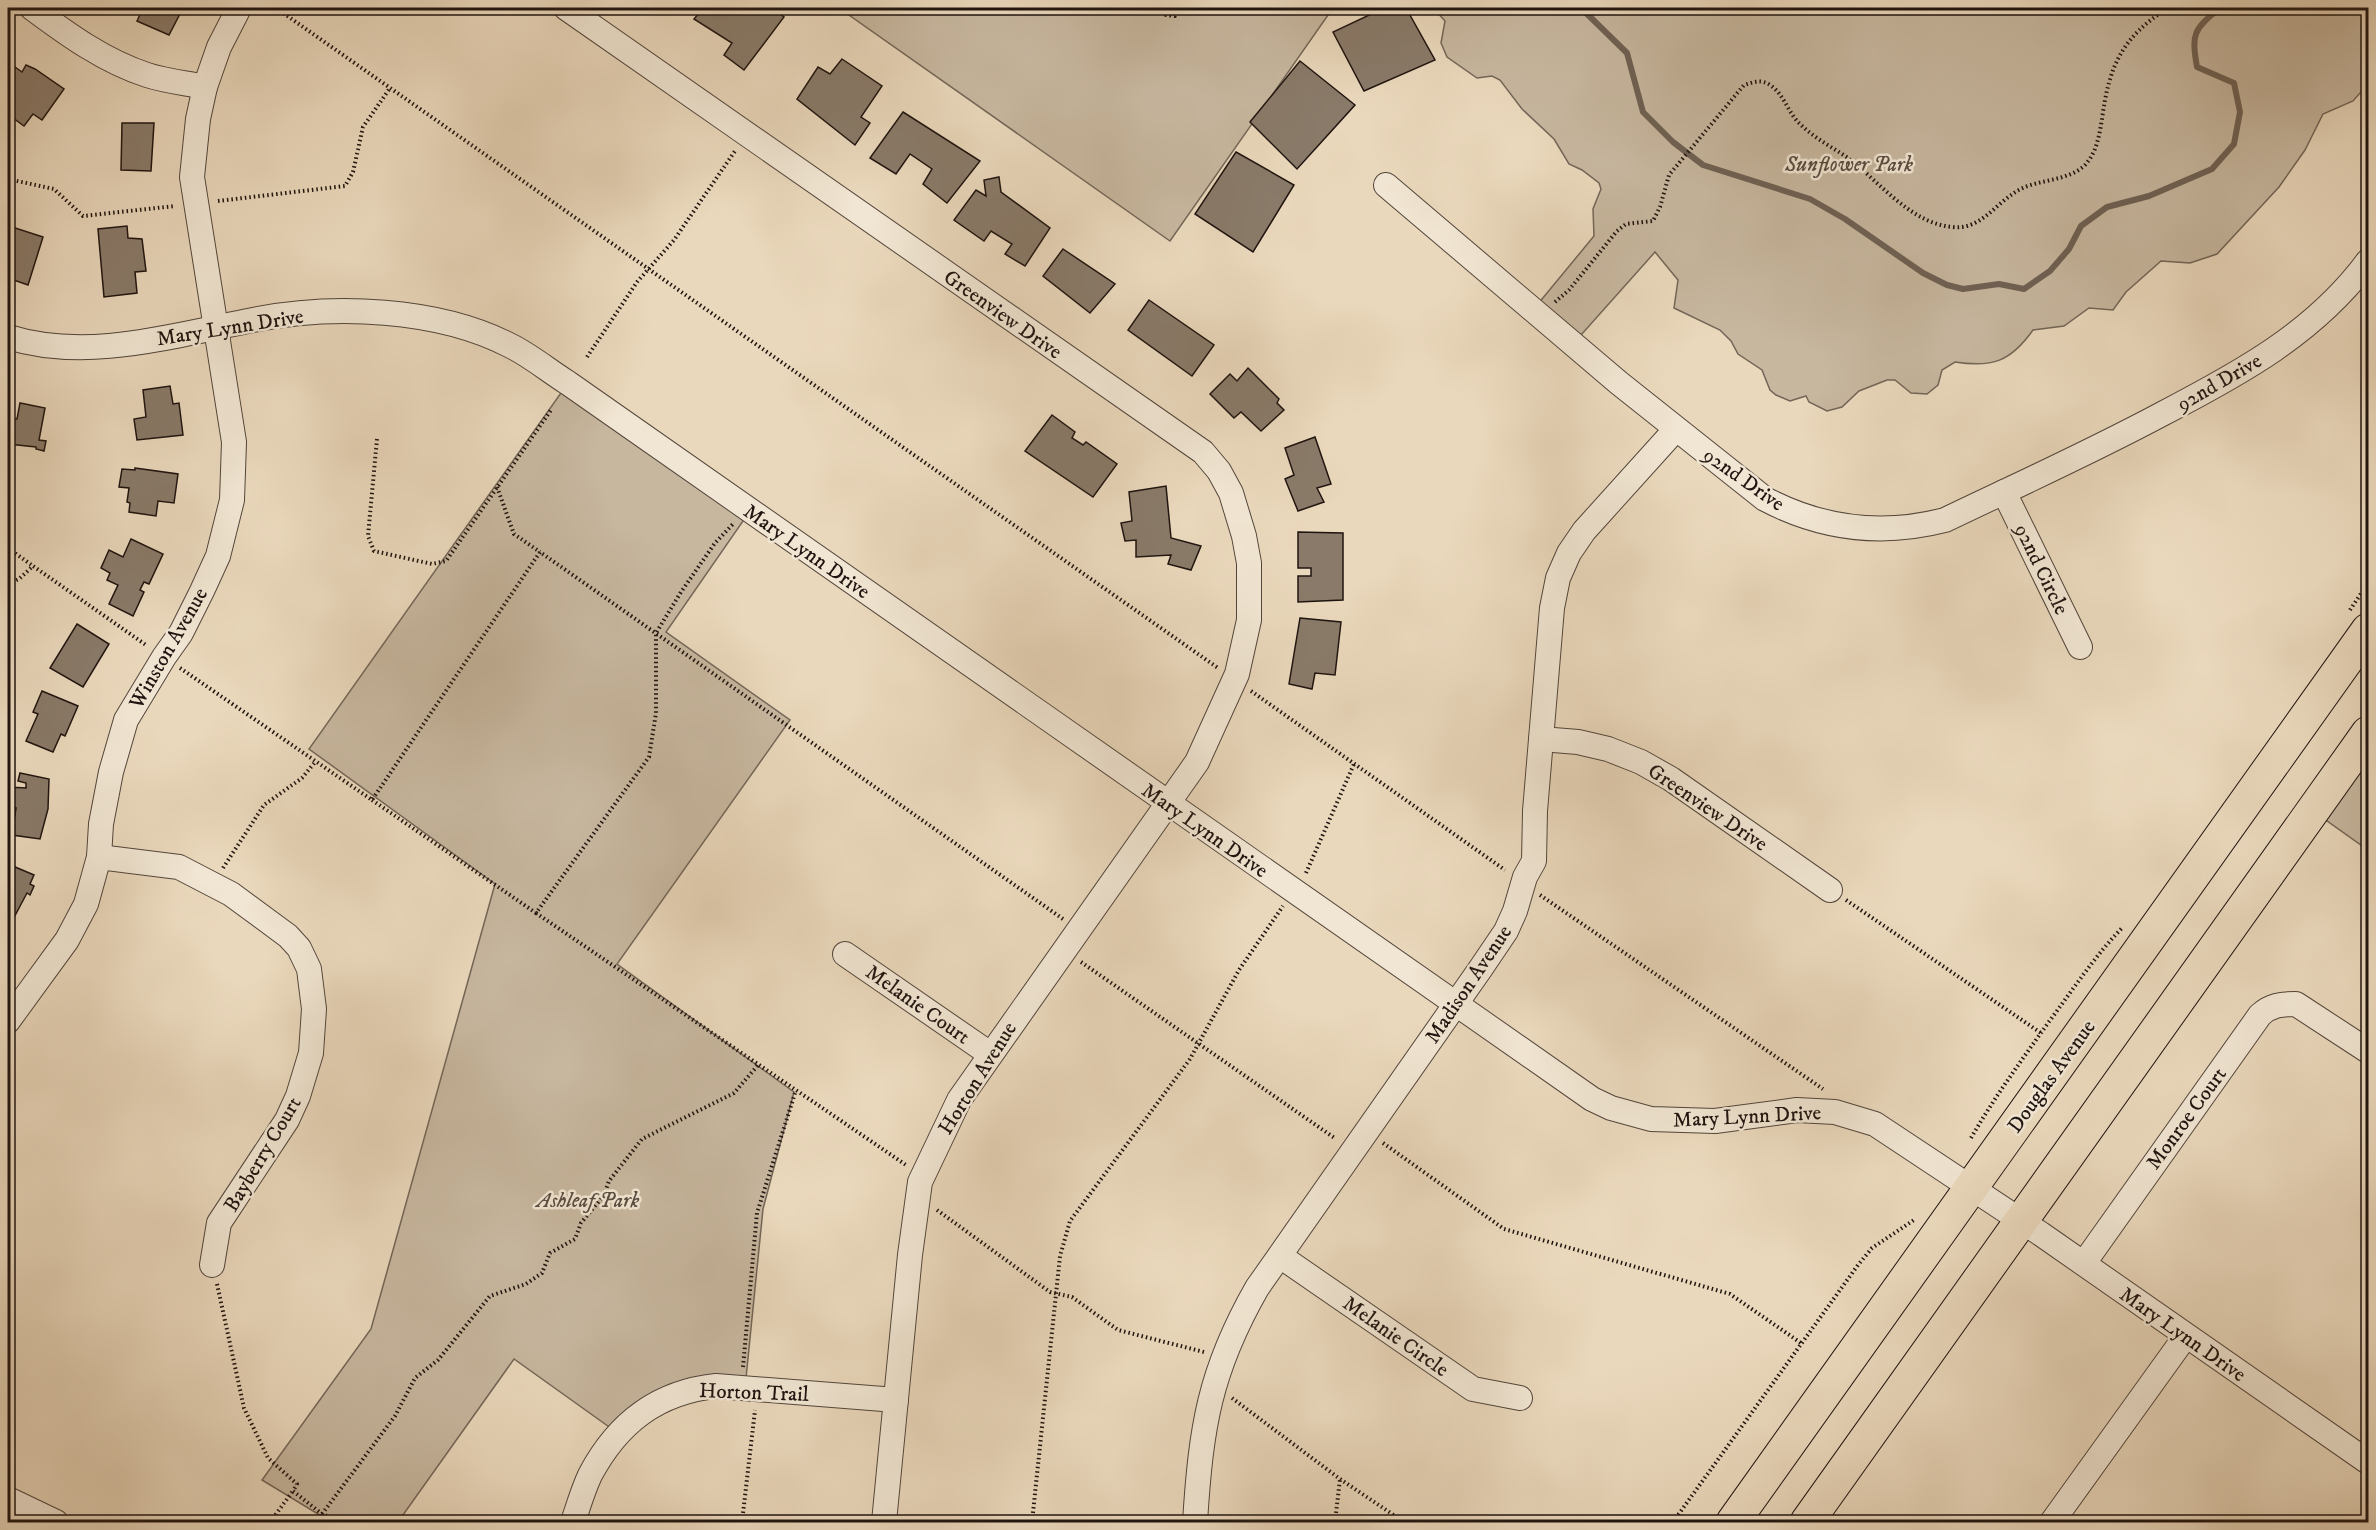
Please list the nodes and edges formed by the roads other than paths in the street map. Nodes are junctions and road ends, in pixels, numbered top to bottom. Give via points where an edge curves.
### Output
1 (239, 8) edge
2 (566, 8) edge
3 (22, 12) edge
4 (205, 87) junction
5 (1386, 185) dead end
6 (2368, 261) edge
7 (215, 328) junction
8 (8, 337) edge
9 (1676, 429) junction
10 (2004, 492) junction
11 (2368, 630) edge
12 (2080, 647) dead end
13 (1214, 726) joint
14 (2368, 733) edge
15 (1541, 740) junction
16 (1167, 803) junction
17 (99, 857) junction
18 (1830, 890) road end
19 (846, 954) dead end
20 (1455, 1005) junction
21 (8, 1022) edge
22 (2368, 1051) edge
23 (990, 1054) junction
24 (1971, 1188) junction
25 (2022, 1221) junction
26 (1280, 1256) junction
27 (2084, 1263) junction
28 (212, 1264) road end
29 (2185, 1336) junction
30 (1520, 1398) dead end
31 (896, 1400) junction
32 (2368, 1462) edge
33 (8, 1499) edge
34 (56, 1522) edge
35 (573, 1522) edge
36 (884, 1522) edge
37 (1195, 1522) edge
38 (1733, 1522) edge
39 (1807, 1522) edge
40 (2052, 1522) edge

1 - 4 street, Winston Avenue
2 - 13 street, Greenview Drive via 1203,452 1231,493 1249,563 1249,620 1235,680
3 - 4 street via 123,67
4 - 7 street, Winston Avenue via 192,177
5 - 9 street, 92nd Drive
6 - 10 street, 92nd Drive via 2329,306 2295,337 2236,375 2106,444
7 - 8 street, Mary Lynn Drive via 91,348
7 - 16 street, Mary Lynn Drive via 257,319 379,311 446,321 510,346
7 - 17 street, Winston Avenue via 234,442 232,500 218,556 181,633 126,720 111,772
9 - 10 street, 92nd Drive via 1765,499 1830,525 1876,530 1923,526
9 - 15 street, Madison Avenue via 1584,531 1558,578
10 - 12 street, 92nd Circle
11 - 24 main road, Douglas Avenue
13 - 16 street, Horton Avenue via 1197,762
14 - 25 main road
15 - 18 street, Greenview Drive via 1578,742 1641,762
15 - 20 street, Madison Avenue via 1534,861 1506,931
16 - 20 street, Mary Lynn Drive
16 - 23 street, Horton Avenue
17 - 21 street, Winston Avenue via 86,904 67,940
17 - 28 street, Bayberry Court via 178,867 231,894 288,936 309,969 314,1009 311,1053 298,1096 287,1120 219,1223
19 - 23 street, Melanie Court
20 - 24 street, Mary Lynn Drive via 1611,1108 1650,1119 1715,1121 1797,1110 1835,1112 1875,1124
20 - 26 street, Madison Avenue
22 - 27 street, Monroe Court via 2296,1004 2268,1008
23 - 31 street, Horton Avenue via 958,1101 920,1187
24 - 25 street, Mary Lynn Drive
24 - 38 main road, Douglas Avenue
25 - 27 street, Mary Lynn Drive
25 - 39 main road
26 - 30 street, Melanie Circle via 1473,1389
26 - 37 street, Madison Avenue via 1237,1323 1222,1356 1209,1397 1200,1451
27 - 29 street, Mary Lynn Drive
29 - 32 street, Mary Lynn Drive
29 - 40 street
31 - 35 street, Horton Trail via 716,1386 667,1396 645,1408 619,1434 591,1474
31 - 36 street, Horton Avenue
33 - 34 street

